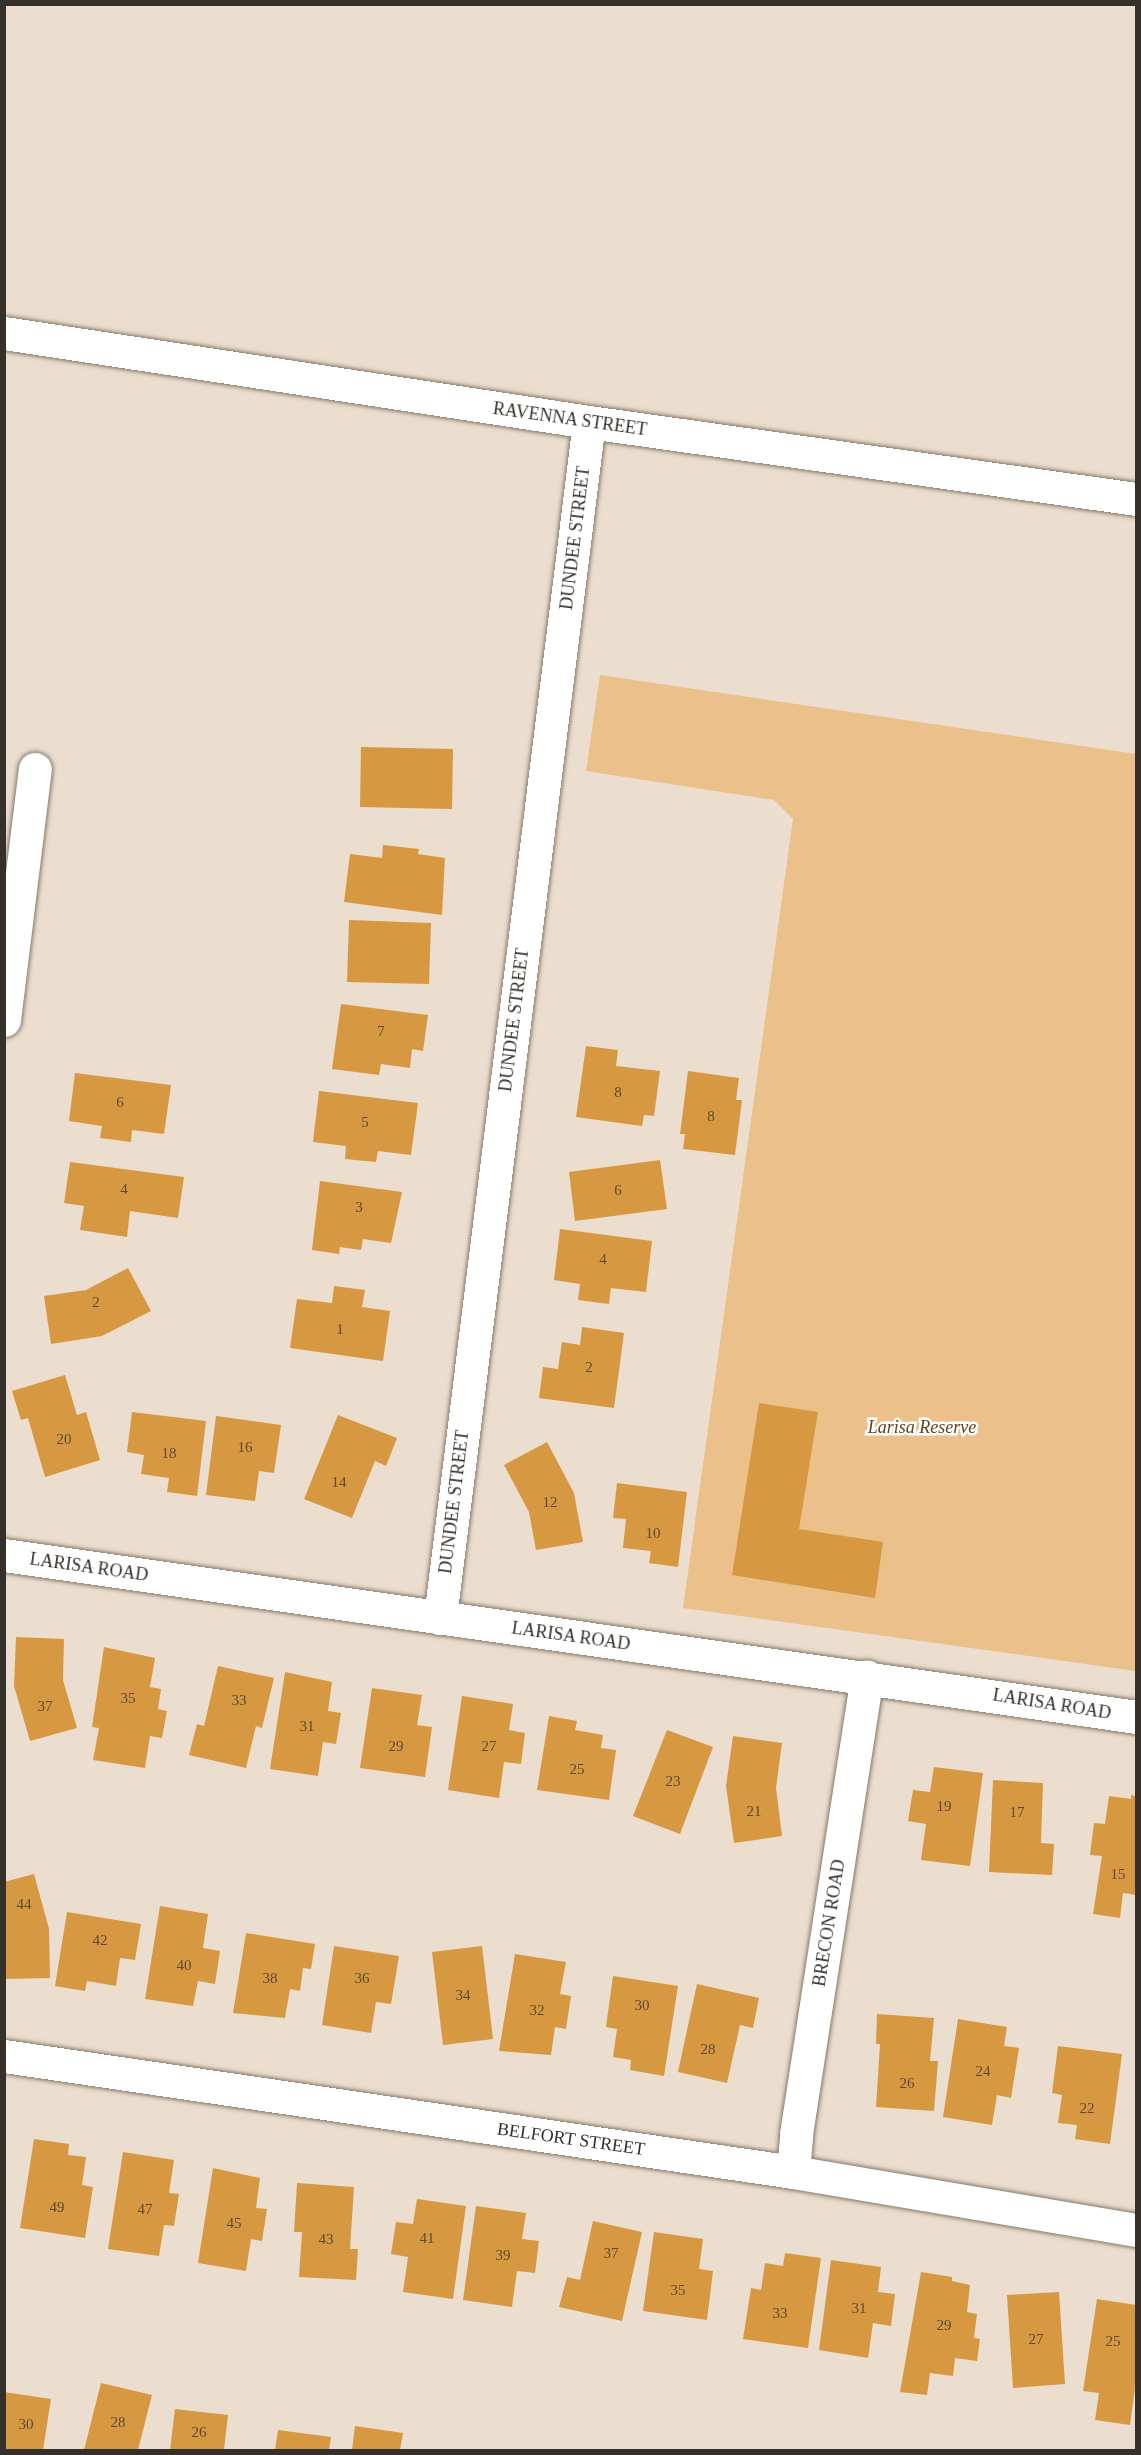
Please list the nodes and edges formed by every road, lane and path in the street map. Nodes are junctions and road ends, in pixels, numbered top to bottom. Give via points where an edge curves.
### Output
1 (4, 333) edge
2 (589, 422) junction
3 (1137, 499) edge
4 (35, 769) dead end
5 (4, 1020) edge
6 (4, 1555) edge
7 (440, 1618) junction
8 (867, 1676) junction
9 (1137, 1717) edge
10 (4, 2056) edge
11 (793, 2172) junction
12 (1137, 2230) edge

1 - 2 street, RAVENNA STREET
2 - 3 street, RAVENNA STREET
2 - 7 street, DUNDEE STREET
4 - 5 street
6 - 7 street, LARISA ROAD
7 - 8 street, LARISA ROAD
8 - 9 street, LARISA ROAD
8 - 11 street, BRECON ROAD
10 - 11 street, BELFORT STREET
11 - 12 street, BELFORT STREET

